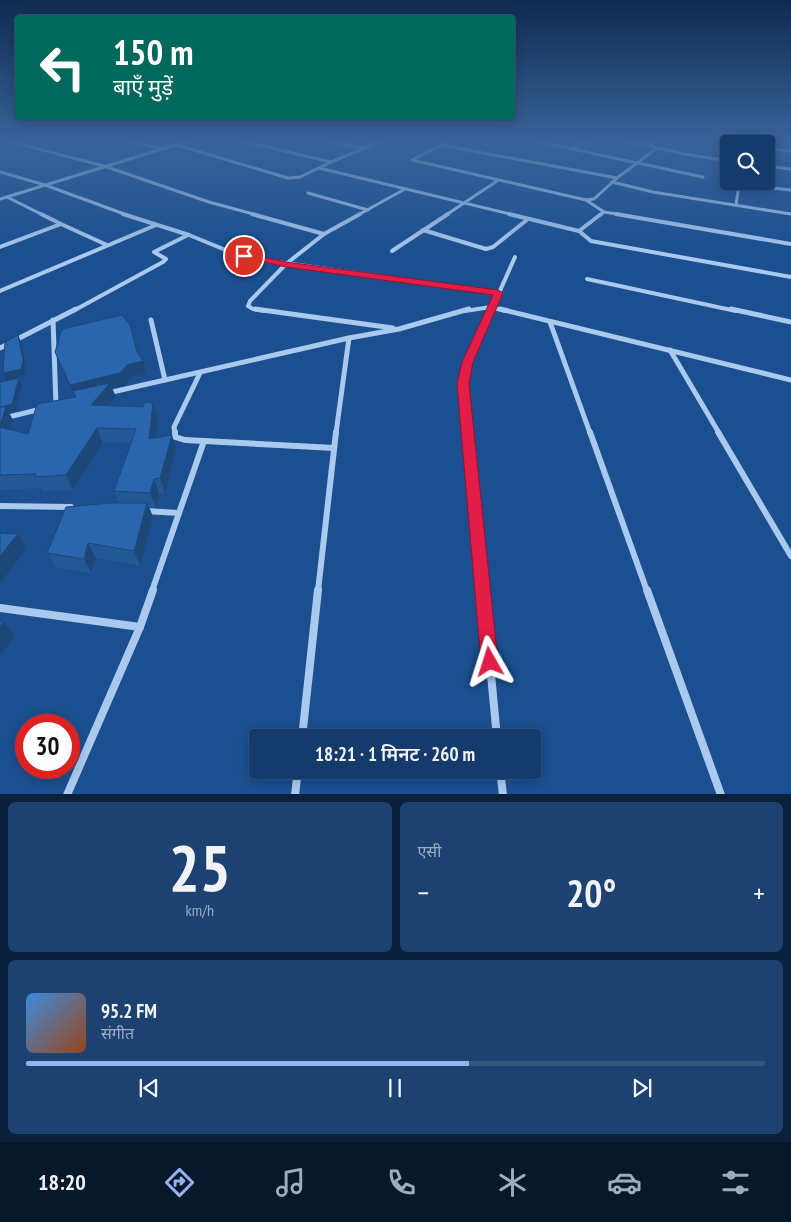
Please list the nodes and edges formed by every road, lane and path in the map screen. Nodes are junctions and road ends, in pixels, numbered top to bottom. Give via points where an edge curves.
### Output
1 (19, 178) edge
2 (68, 178) edge
3 (139, 178) edge
4 (361, 178) edge
5 (485, 178) edge
6 (617, 178) edge
7 (497, 181) junction
8 (612, 182) junction
9 (45, 186) junction
10 (406, 189) junction
11 (791, 190) edge
12 (308, 193) dead end
13 (7, 196) junction
14 (0, 198) edge
15 (586, 200) junction
16 (464, 204) junction
17 (736, 205) junction
18 (368, 210) junction
19 (604, 212) junction
20 (791, 214) edge
21 (528, 219) junction
22 (61, 224) junction
23 (156, 224) junction
24 (424, 230) junction
25 (579, 231) junction
26 (324, 234) junction
27 (189, 235) junction
28 (791, 244) edge
29 (107, 245) junction
30 (0, 247) edge
31 (392, 251) dead end
32 (515, 257) dead end
33 (286, 264) junction
34 (791, 277) edge
35 (587, 279) dead end
36 (0, 290) edge
37 (498, 293) junction
38 (491, 307) junction
39 (53, 320) junction
40 (151, 320) dead end
41 (550, 322) junction
42 (791, 322) edge
43 (399, 329) junction
44 (349, 338) junction
45 (0, 348) edge
46 (670, 350) junction
47 (200, 373) junction
48 (165, 380) junction
49 (791, 380) edge
50 (101, 395) edge
51 (65, 403) edge
52 (56, 405) junction
53 (0, 419) edge
54 (204, 441) junction
55 (334, 448) junction
56 (0, 506) edge
57 (77, 508) edge
58 (142, 511) edge
59 (179, 513) junction
60 (791, 556) edge
61 (0, 608) edge
62 (140, 627) junction
63 (303, 729) edge
64 (496, 729) edge
65 (297, 779) edge
66 (501, 779) edge
67 (67, 794) edge
68 (295, 794) edge
69 (503, 794) edge
70 (721, 794) edge

1 - 9 street
2 - 9 street
3 - 26 street via 209,202
4 - 10 street
5 - 7 street
6 - 8 street
7 - 15 street
7 - 16 street
8 - 15 street via 594,199
8 - 17 street
9 - 13 street
9 - 23 street
10 - 16 street
10 - 18 street
11 - 17 street via 738,184
12 - 18 street
13 - 14 street
13 - 22 street
15 - 19 street
16 - 21 street
16 - 24 street
17 - 20 street
18 - 26 street
19 - 25 street
19 - 28 street
21 - 24 street via 486,249
21 - 25 street
22 - 29 street
22 - 30 street
23 - 27 street
23 - 29 street
24 - 31 street
25 - 34 street via 591,241
26 - 33 street
27 - 33 street via 233,253
27 - 39 street via 154,252 165,257 164,262
29 - 36 street
32 - 37 street
33 - 37 street
33 - 43 street via 248,306 253,310
35 - 42 street
37 - 38 street
38 - 41 street
38 - 43 street via 470,309
38 - 64 street via 468,362 463,384
39 - 45 street
39 - 52 street
40 - 48 street
41 - 46 street
41 - 70 street
43 - 44 street
44 - 47 street
44 - 55 street
46 - 49 street
46 - 60 street
47 - 48 street
47 - 54 street via 174,427 176,437
48 - 50 street
51 - 52 street
52 - 53 street
54 - 55 street
54 - 59 street
55 - 63 street
56 - 57 street
58 - 59 street
59 - 62 street
61 - 62 street
62 - 67 street
65 - 68 street
66 - 69 street

